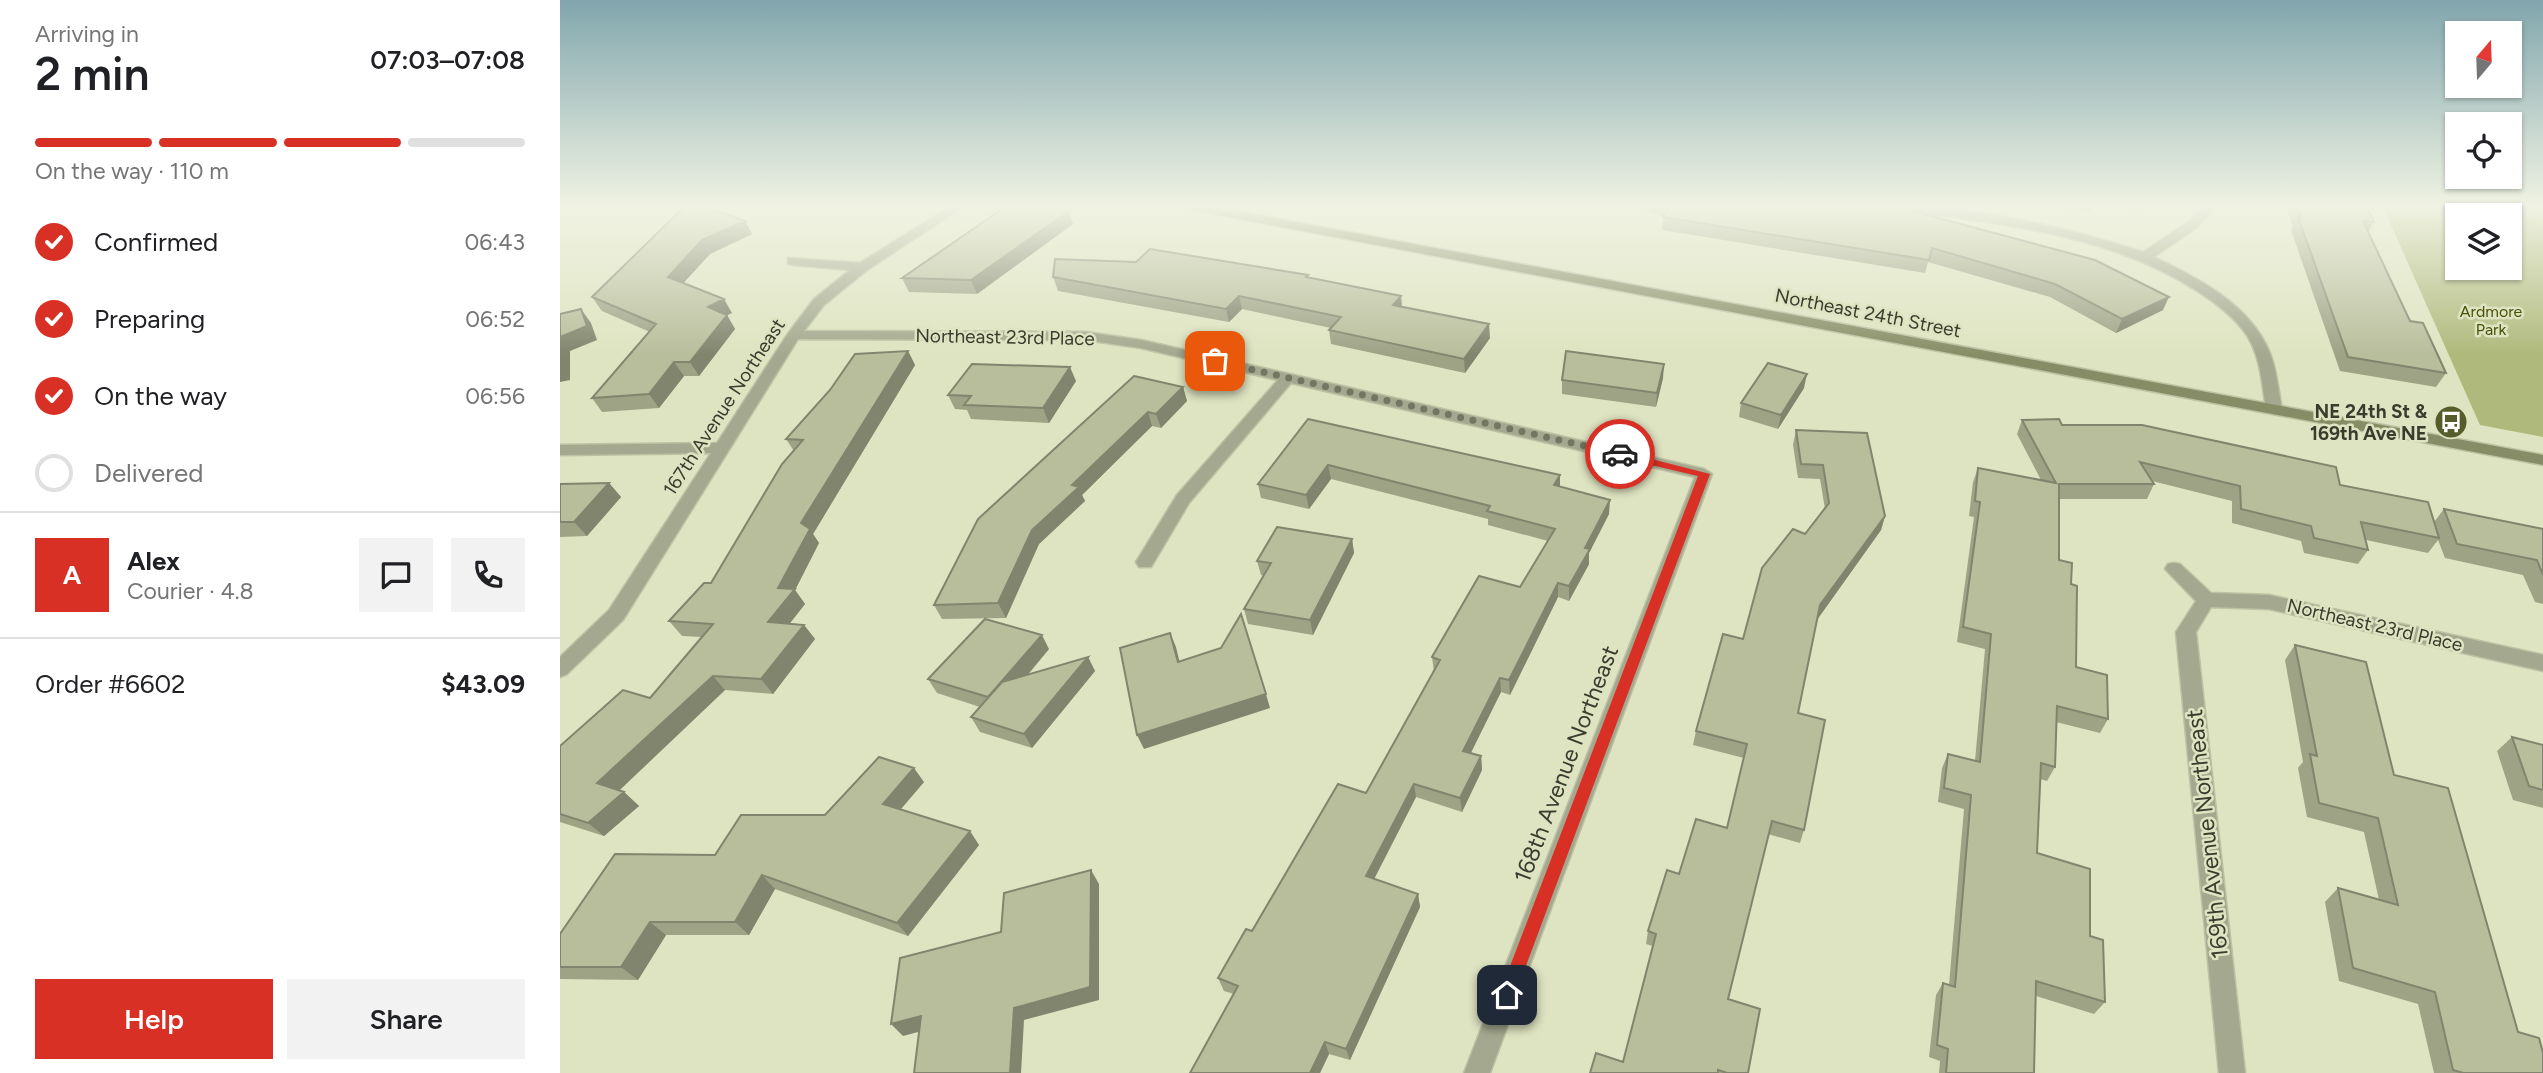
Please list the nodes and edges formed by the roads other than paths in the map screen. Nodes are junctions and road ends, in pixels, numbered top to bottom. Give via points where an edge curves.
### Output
1 (881, 255) edge
2 (1453, 255) edge
3 (2140, 255) edge
4 (2148, 255) edge
5 (2145, 257) junction
6 (793, 261) dead end
7 (862, 267) junction
8 (794, 335) junction
9 (1288, 378) junction
10 (2274, 409) junction
11 (721, 448) junction
12 (560, 450) edge
13 (2543, 460) edge
14 (1704, 474) joint
15 (1145, 562) dead end
16 (2174, 569) dead end
17 (2206, 600) junction
18 (2543, 663) edge
19 (560, 669) edge
20 (1477, 1073) edge
21 (2232, 1073) edge

1 - 7 street, 167th Avenue Northeast
2 - 10 main road, Northeast 24th Street
3 - 5 street
4 - 5 street
5 - 10 street via 2203,290 2252,333 2263,352
6 - 7 street
7 - 8 street, 167th Avenue Northeast via 819,302
8 - 9 street, Northeast 23rd Place via 1086,336
8 - 11 street, 167th Avenue Northeast
9 - 14 street, Northeast 23rd Place
9 - 15 street via 1183,499
10 - 13 main road, Northeast 24th Street
11 - 12 street
11 - 19 street, 167th Avenue Northeast via 616,615
14 - 20 street, 168th Avenue Northeast
16 - 17 street
17 - 18 street, Northeast 23rd Place via 2269,602
17 - 21 street, 169th Avenue Northeast via 2186,632

